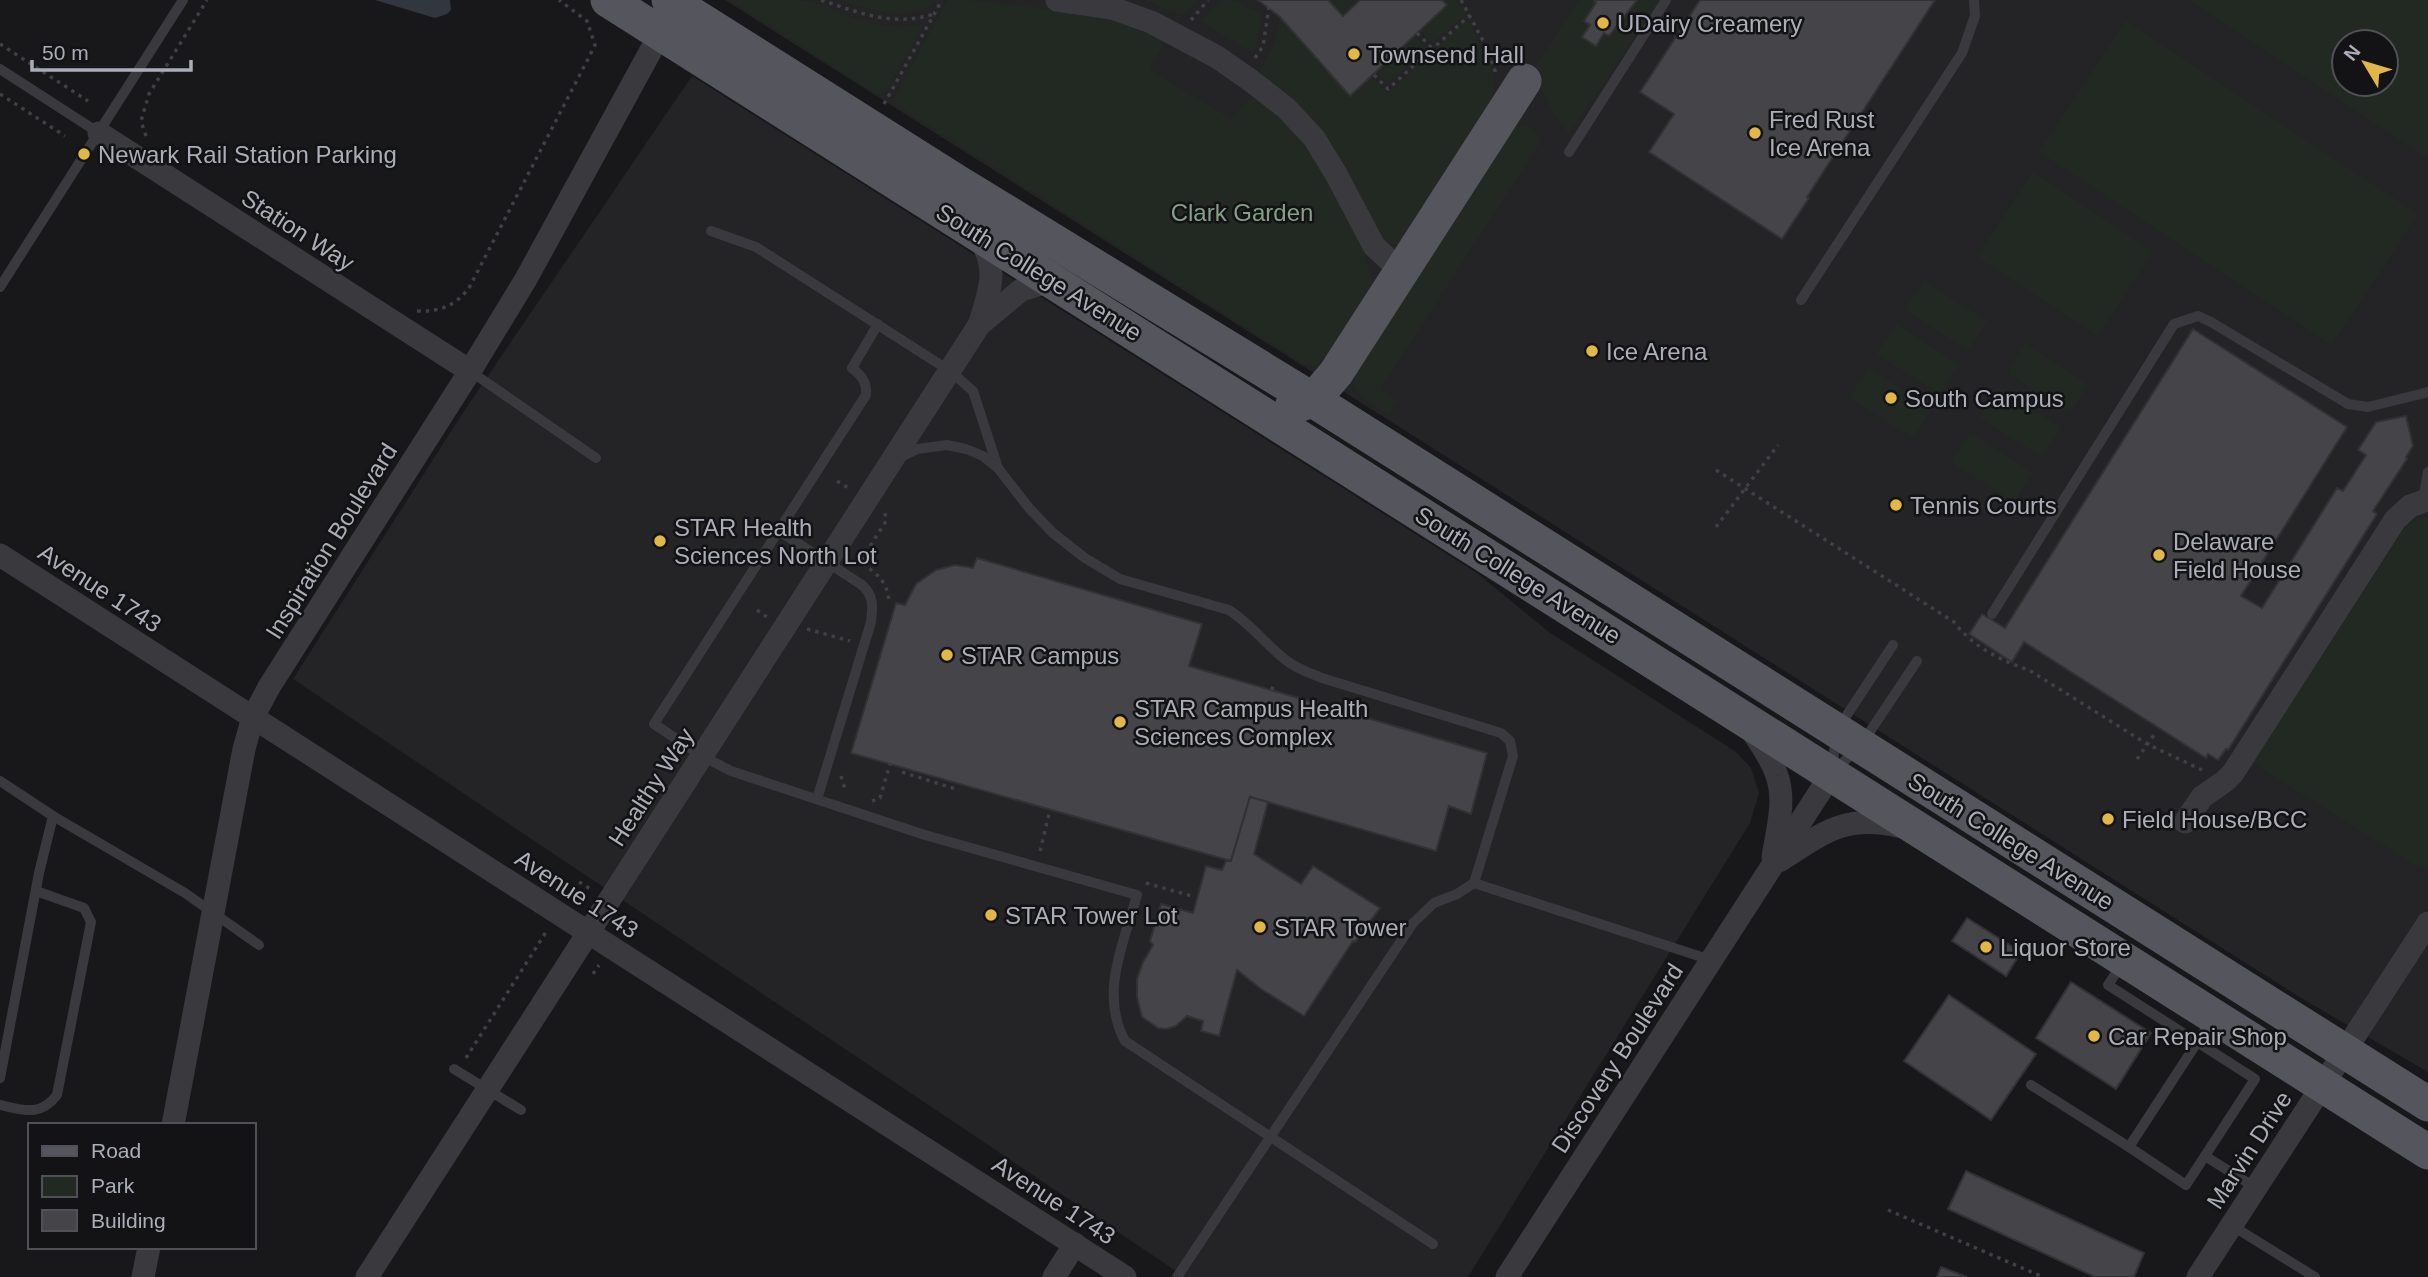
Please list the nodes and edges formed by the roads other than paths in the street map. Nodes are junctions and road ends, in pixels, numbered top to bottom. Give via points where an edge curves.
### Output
1 (183, 0) edge
2 (608, 0) edge
3 (1057, 0) edge
4 (1666, 0) edge
5 (1974, 0) edge
6 (671, 9) edge
7 (0, 69) edge
8 (1511, 80) road end
9 (99, 133) junction
10 (1569, 152) dead end
11 (973, 230) junction
12 (711, 231) dead end
13 (1402, 272) junction
14 (1054, 281) junction
15 (0, 287) edge
16 (1801, 300) dead end
17 (878, 324) junction
18 (979, 325) junction
19 (470, 371) junction
20 (950, 371) junction
21 (2428, 392) edge
22 (1313, 400) junction
23 (1266, 416) junction
24 (596, 458) dead end
25 (890, 463) junction
26 (998, 468) junction
27 (2428, 472) edge
28 (2425, 500) edge
29 (779, 531) junction
30 (0, 555) edge
31 (827, 561) junction
32 (1992, 614) dead end
33 (1893, 645) dead end
34 (1917, 661) dead end
35 (253, 718) junction
36 (1744, 718) junction
37 (1849, 738) junction
38 (702, 756) junction
39 (1832, 773) junction
40 (0, 780) edge
41 (817, 799) junction
42 (53, 816) junction
43 (2185, 822) dead end
44 (1927, 834) junction
45 (1771, 867) junction
46 (1474, 883) junction
47 (36, 891) junction
48 (213, 913) junction
49 (2428, 923) edge
50 (589, 933) junction
51 (259, 945) dead end
52 (1710, 960) junction
53 (2206, 1029) junction
54 (2344, 1052) junction
55 (454, 1069) dead end
56 (0, 1078) edge
57 (2031, 1085) dead end
58 (2322, 1085) junction
59 (488, 1090) junction
60 (2428, 1104) edge
61 (0, 1105) edge
62 (520, 1110) dead end
63 (173, 1123) edge
64 (1272, 1138) junction
65 (2129, 1147) junction
66 (2428, 1152) edge
67 (2205, 1156) junction
68 (2256, 1188) junction
69 (2231, 1225) junction
70 (1074, 1244) junction
71 (1433, 1244) dead end
72 (149, 1249) edge
73 (143, 1277) edge
74 (367, 1277) edge
75 (1054, 1277) edge
76 (1125, 1277) edge
77 (1177, 1277) edge
78 (1507, 1277) edge
79 (2198, 1277) edge
80 (2315, 1277) edge

1 - 9 lane
2 - 6 main road, South College Avenue
3 - 13 street via 1112,8 1151,22 1217,57 1286,108 1314,138 1374,246
4 - 10 lane
5 - 16 lane via 1975,16 1962,52
6 - 11 main road, South College Avenue
6 - 19 street, Inspiration Boulevard via 572,197
6 - 22 main road, South College Avenue
7 - 9 lane
8 - 13 main road
9 - 15 lane
9 - 19 street, Station Way
11 - 14 main road, South College Avenue
11 - 18 street, Healthy Way via 991,265
12 - 17 lane via 756,247
13 - 22 main road
14 - 18 street, Healthy Way via 1021,290
14 - 23 main road, South College Avenue
17 - 20 lane
17 - 29 lane via 852,368 863,377 866,396
18 - 20 street, Healthy Way
19 - 24 lane
19 - 35 street, Inspiration Boulevard
20 - 25 street, Healthy Way
20 - 26 lane via 973,391
21 - 32 lane via 2368,407 2348,404 2211,322 2198,316 2175,324
22 - 23 main road
22 - 37 main road, South College Avenue
23 - 36 main road, South College Avenue
25 - 26 lane via 917,449 947,445 983,456
25 - 31 street, Healthy Way
26 - 46 lane via 1053,533 1120,579 1228,610 1297,668 1501,733 1510,741 1513,756
27 - 28 lane
28 - 43 street via 2395,520 2239,763 2225,781 2202,797
29 - 31 lane
29 - 38 lane via 654,724
30 - 35 street, Avenue 1743
31 - 38 street, Healthy Way
31 - 41 lane via 870,593 873,606
33 - 37 lane
34 - 37 lane
35 - 48 street, Inspiration Boulevard
35 - 50 street, Avenue 1743
36 - 39 main road, South College Avenue
36 - 45 street, Discovery Boulevard via 1773,765 1781,788
37 - 39 lane
37 - 39 lane
37 - 54 main road, South College Avenue
38 - 41 lane via 731,771
38 - 50 street, Healthy Way
39 - 44 main road, South College Avenue
39 - 45 street, Discovery Boulevard
40 - 42 lane
41 - 64 lane via 1137,895 1112,990 1113,1011 1125,1041
42 - 47 lane
42 - 48 lane
44 - 45 street, Discovery Boulevard via 1880,822 1842,824
44 - 53 main road, South College Avenue via 2125,959 2173,1009
45 - 52 street, Discovery Boulevard
46 - 52 lane
46 - 64 lane via 1434,903 1413,923
47 - 56 lane
47 - 61 lane via 84,908 91,922 57,1095 48,1106 34,1111
48 - 51 lane
48 - 63 street, Inspiration Boulevard
49 - 54 street, Marvin Drive
50 - 59 street, Healthy Way
50 - 70 street, Avenue 1743
52 - 78 street, Discovery Boulevard
53 - 58 main road, South College Avenue
53 - 65 lane
53 - 67 lane via 2255,1079
54 - 58 street, Marvin Drive
54 - 60 main road, South College Avenue
55 - 59 lane
57 - 65 lane
58 - 66 main road, South College Avenue
58 - 68 street, Marvin Drive
59 - 62 lane
59 - 74 street, Healthy Way
64 - 71 lane
64 - 77 lane
65 - 67 lane via 2186,1185
67 - 68 lane
68 - 69 street, Marvin Drive
69 - 79 street, Marvin Drive
69 - 80 lane
70 - 75 street
70 - 76 street, Avenue 1743
72 - 73 street

